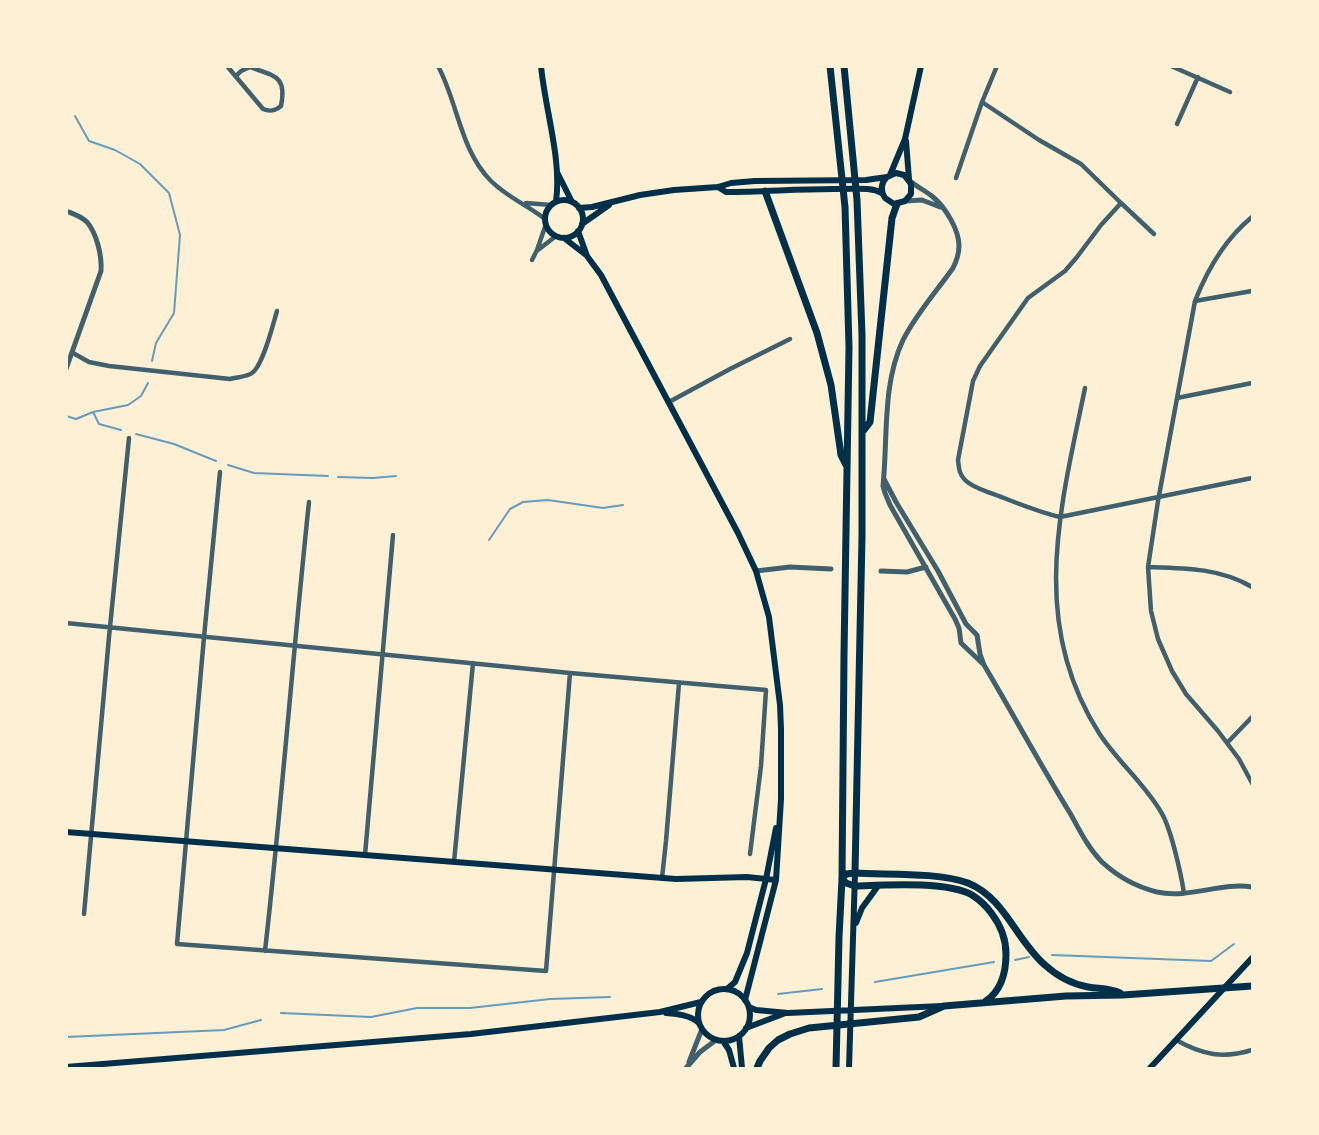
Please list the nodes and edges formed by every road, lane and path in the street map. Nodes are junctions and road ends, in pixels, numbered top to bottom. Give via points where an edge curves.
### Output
1 (227, 66) edge
2 (438, 66) edge
3 (541, 66) edge
4 (830, 66) edge
5 (844, 66) edge
6 (921, 66) edge
7 (997, 66) edge
8 (1171, 66) edge
9 (236, 76) junction
10 (1198, 77) junction
11 (1230, 92) dead end
12 (982, 102) junction
13 (1178, 124) dead end
14 (905, 139) junction
15 (557, 173) junction
16 (889, 176) junction
17 (956, 178) dead end
18 (909, 180) junction
19 (764, 181) junction
20 (718, 187) junction
21 (765, 191) junction
22 (882, 193) junction
23 (572, 202) junction
24 (614, 202) junction
25 (901, 202) junction
26 (522, 203) junction
27 (553, 203) junction
28 (1121, 203) junction
29 (579, 208) junction
30 (943, 208) junction
31 (66, 211) edge
32 (1252, 217) edge
33 (545, 222) junction
34 (580, 227) junction
35 (1154, 234) dead end
36 (556, 236) junction
37 (564, 238) junction
38 (537, 250) junction
39 (587, 256) junction
40 (532, 260) dead end
41 (1252, 291) edge
42 (1195, 301) junction
43 (277, 311) dead end
44 (790, 339) dead end
45 (73, 353) junction
46 (66, 369) edge
47 (1252, 383) edge
48 (1085, 388) dead end
49 (1177, 398) junction
50 (669, 402) junction
51 (863, 432) junction
52 (129, 438) dead end
53 (848, 468) junction
54 (220, 471) dead end
55 (884, 478) junction
56 (1252, 478) edge
57 (1159, 496) junction
58 (309, 502) dead end
59 (1060, 517) junction
60 (393, 535) dead end
61 (933, 563) junction
62 (926, 567) junction
63 (1148, 567) junction
64 (831, 569) dead end
65 (755, 571) junction
66 (881, 571) dead end
67 (1252, 587) edge
68 (66, 623) edge
69 (110, 627) junction
70 (974, 631) junction
71 (204, 637) junction
72 (960, 638) junction
73 (978, 640) junction
74 (294, 646) junction
75 (965, 647) junction
76 (384, 654) junction
77 (473, 663) junction
78 (984, 665) junction
79 (570, 673) junction
80 (679, 683) junction
81 (1252, 717) edge
82 (1227, 743) junction
83 (1252, 783) edge
84 (781, 799) junction
85 (66, 832) edge
86 (91, 834) junction
87 (185, 841) junction
88 (277, 849) junction
89 (750, 854) dead end
90 (365, 855) junction
91 (454, 862) junction
92 (553, 869) junction
93 (855, 873) junction
94 (662, 878) junction
95 (766, 879) junction
96 (842, 879) junction
97 (776, 880) junction
98 (855, 886) junction
99 (878, 886) junction
100 (1252, 887) edge
101 (1184, 893) junction
102 (84, 914) dead end
103 (854, 928) junction
104 (265, 951) junction
105 (1252, 958) edge
106 (1252, 986) edge
107 (727, 989) junction
108 (1123, 995) junction
109 (701, 1002) junction
110 (747, 1003) junction
111 (984, 1003) junction
112 (944, 1006) junction
113 (660, 1012) junction
114 (789, 1013) junction
115 (701, 1026) junction
116 (746, 1028) junction
117 (739, 1036) junction
118 (720, 1040) junction
119 (1176, 1040) junction
120 (1252, 1050) edge
121 (66, 1067) edge
122 (687, 1067) edge
123 (734, 1069) edge
124 (742, 1069) edge
125 (757, 1069) edge
126 (836, 1069) edge
127 (849, 1069) edge
128 (1150, 1069) edge

1 - 9 street
2 - 26 street via 480,168
3 - 15 main road
4 - 53 highway via 845,207
5 - 51 highway via 857,200
6 - 14 main road
7 - 12 street
8 - 10 street
9 - 9 street via 250,67 277,77 281,106 262,109
10 - 11 street
10 - 13 street
12 - 17 street
12 - 28 street via 1080,164
14 - 16 main road
14 - 18 main road
15 - 23 main road
15 - 27 main road
16 - 18 main road via 902,174
16 - 19 main road
16 - 22 main road
18 - 25 main road via 911,194
18 - 30 street
19 - 20 main road
19 - 21 main road
20 - 21 main road via 726,192
20 - 24 main road
21 - 22 main road via 824,188
21 - 53 highway via 817,333 831,385 841,455
22 - 25 main road via 889,202
23 - 27 main road
23 - 29 main road
24 - 29 main road
24 - 34 main road
25 - 30 street via 922,200
25 - 51 highway via 892,218 870,422
26 - 27 street
26 - 33 street
27 - 33 main road
28 - 35 street
28 - 59 street via 1065,271 1028,298 981,366 971,390 958,460 962,476 987,491
29 - 34 main road
30 - 55 street via 957,235 957,259 915,320 896,358 888,397
31 - 45 street via 88,223 102,256
32 - 42 street via 1220,251
33 - 36 main road
33 - 38 street
34 - 37 main road
34 - 39 main road
36 - 37 main road
36 - 38 street
37 - 39 main road
38 - 40 street
39 - 50 main road
41 - 42 street
42 - 49 street
43 - 45 street via 256,369 230,379 109,366
44 - 50 street
45 - 46 street
47 - 49 street
48 - 59 street
49 - 57 street
50 - 65 main road
51 - 93 highway
52 - 69 street
53 - 96 highway
54 - 71 street
55 - 61 street
55 - 62 street via 890,505
56 - 57 street
57 - 59 street
57 - 63 street
58 - 74 street
59 - 101 street via 1055,598 1069,668 1098,732 1163,814
60 - 76 street
61 - 62 street
61 - 70 street
62 - 66 street
62 - 72 street via 955,619
63 - 67 street via 1199,569
63 - 82 street via 1150,611 1166,661 1186,694
64 - 65 street
65 - 84 main road via 769,617 780,705
68 - 69 street
69 - 71 street
69 - 86 street
70 - 72 street via 965,630
70 - 73 street
71 - 74 street
71 - 87 street
72 - 75 street
73 - 75 street
73 - 78 street
74 - 76 street
74 - 88 street
75 - 78 street
76 - 77 street
76 - 90 street
77 - 79 street
77 - 91 street
78 - 101 street via 1097,856 1138,885
79 - 80 street
79 - 92 street
80 - 89 street via 766,690
80 - 94 street
81 - 82 street
82 - 83 street
84 - 95 main road
84 - 97 main road
85 - 86 main road
86 - 87 main road
86 - 102 street
87 - 88 main road
87 - 104 street via 177,944
88 - 90 main road
88 - 104 street
90 - 91 main road
91 - 92 main road
92 - 94 main road
92 - 104 street via 545,971
93 - 96 highway
93 - 98 main road
93 - 108 highway via 953,878 970,884 992,899 1053,971 1086,987
94 - 95 main road
95 - 97 main road
95 - 107 main road via 744,963
96 - 98 highway
96 - 126 highway
97 - 110 main road
98 - 99 highway
98 - 103 main road
99 - 103 main road
99 - 111 highway via 945,888 971,894 987,907 1003,934 1006,957 1000,986
100 - 101 street
103 - 127 main road
105 - 119 main road
106 - 108 highway
107 - 109 main road via 709,993
107 - 110 main road
108 - 111 highway
109 - 113 main road
109 - 115 main road
110 - 114 main road via 756,1010
110 - 116 main road via 750,1019
111 - 112 highway
112 - 114 main road
112 - 125 highway via 919,1017 790,1034 769,1048
113 - 115 main road via 686,1016
113 - 121 main road via 471,1034
114 - 116 main road
115 - 118 main road via 711,1038
115 - 122 street
116 - 117 main road
117 - 118 main road
117 - 124 main road
118 - 122 street via 699,1052
118 - 123 main road via 729,1050
119 - 120 street via 1211,1054
119 - 128 main road

